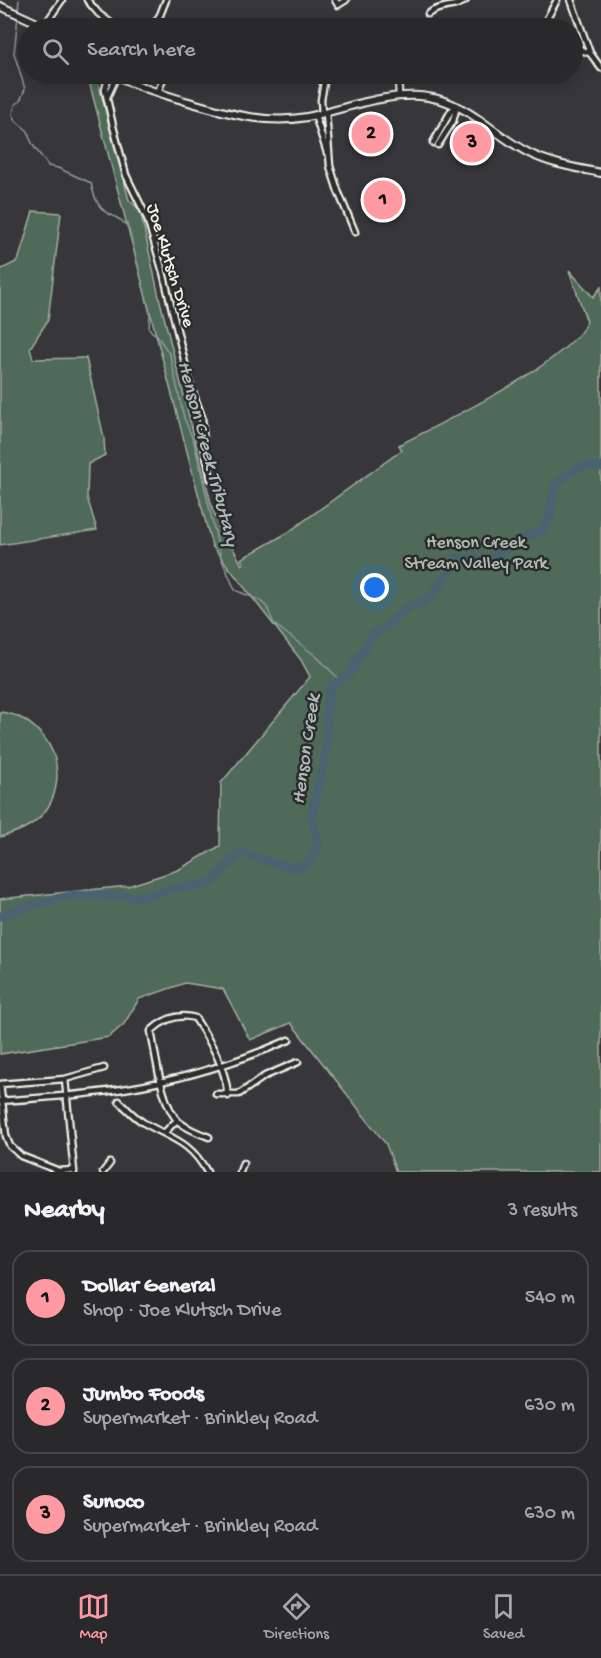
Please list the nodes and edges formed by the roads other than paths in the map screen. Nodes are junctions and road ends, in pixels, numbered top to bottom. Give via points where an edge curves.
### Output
1 (62, 0) edge
2 (87, 0) edge
3 (166, 0) edge
4 (335, 0) edge
5 (346, 0) edge
6 (466, 0) edge
7 (557, 0) edge
8 (571, 0) edge
9 (0, 6) edge
10 (428, 14) dead end
11 (28, 18) edge
12 (51, 18) edge
13 (104, 18) edge
14 (158, 18) edge
15 (547, 18) edge
16 (577, 18) edge
17 (583, 33) edge
18 (583, 50) edge
19 (590, 53) junction
20 (601, 68) edge
21 (110, 84) edge
22 (138, 84) edge
23 (161, 84) edge
24 (324, 84) edge
25 (398, 84) edge
26 (158, 92) junction
27 (399, 96) junction
28 (457, 106) junction
29 (324, 113) junction
30 (315, 115) junction
31 (435, 144) dead end
32 (329, 159) junction
33 (601, 172) edge
34 (355, 232) dead end
35 (211, 479) dead end
36 (289, 1040) dead end
37 (298, 1062) dead end
38 (222, 1066) junction
39 (104, 1068) dead end
40 (65, 1079) junction
41 (162, 1082) junction
42 (216, 1094) dead end
43 (67, 1095) junction
44 (228, 1096) junction
45 (1, 1101) edge
46 (119, 1101) dead end
47 (177, 1120) junction
48 (165, 1132) junction
49 (209, 1137) dead end
50 (110, 1163) dead end
51 (243, 1163) dead end
52 (74, 1171) edge
53 (103, 1172) edge
54 (207, 1172) edge
55 (240, 1172) edge

1 - 12 street
2 - 13 street
3 - 14 street
4 - 5 street via 338,5
6 - 10 street
7 - 15 street
8 - 16 street
9 - 11 main road
17 - 19 street
18 - 19 street
19 - 20 street
21 - 35 street, Joe Klutsch Drive via 107,96 126,175 147,218 163,272 190,384 202,417
22 - 26 main road
23 - 26 street
24 - 29 street
25 - 27 street
26 - 30 main road via 258,119 289,120
27 - 28 main road via 430,98
27 - 29 main road
28 - 31 street via 453,121
28 - 33 main road via 545,160
29 - 30 main road
29 - 32 street
30 - 32 street
32 - 34 street
36 - 38 street
37 - 44 street via 265,1076 239,1094
38 - 41 street
38 - 41 street via 195,1018 162,1021 152,1031
38 - 44 street
39 - 40 street
40 - 43 street
40 - 45 street via 0,1084
41 - 43 street
41 - 47 street
42 - 44 street
43 - 45 street
43 - 52 street
45 - 52 street via 6,1136 14,1150 59,1172
46 - 48 street via 139,1120
47 - 48 street
47 - 49 street
48 - 54 street via 193,1152
50 - 53 street
51 - 55 street

